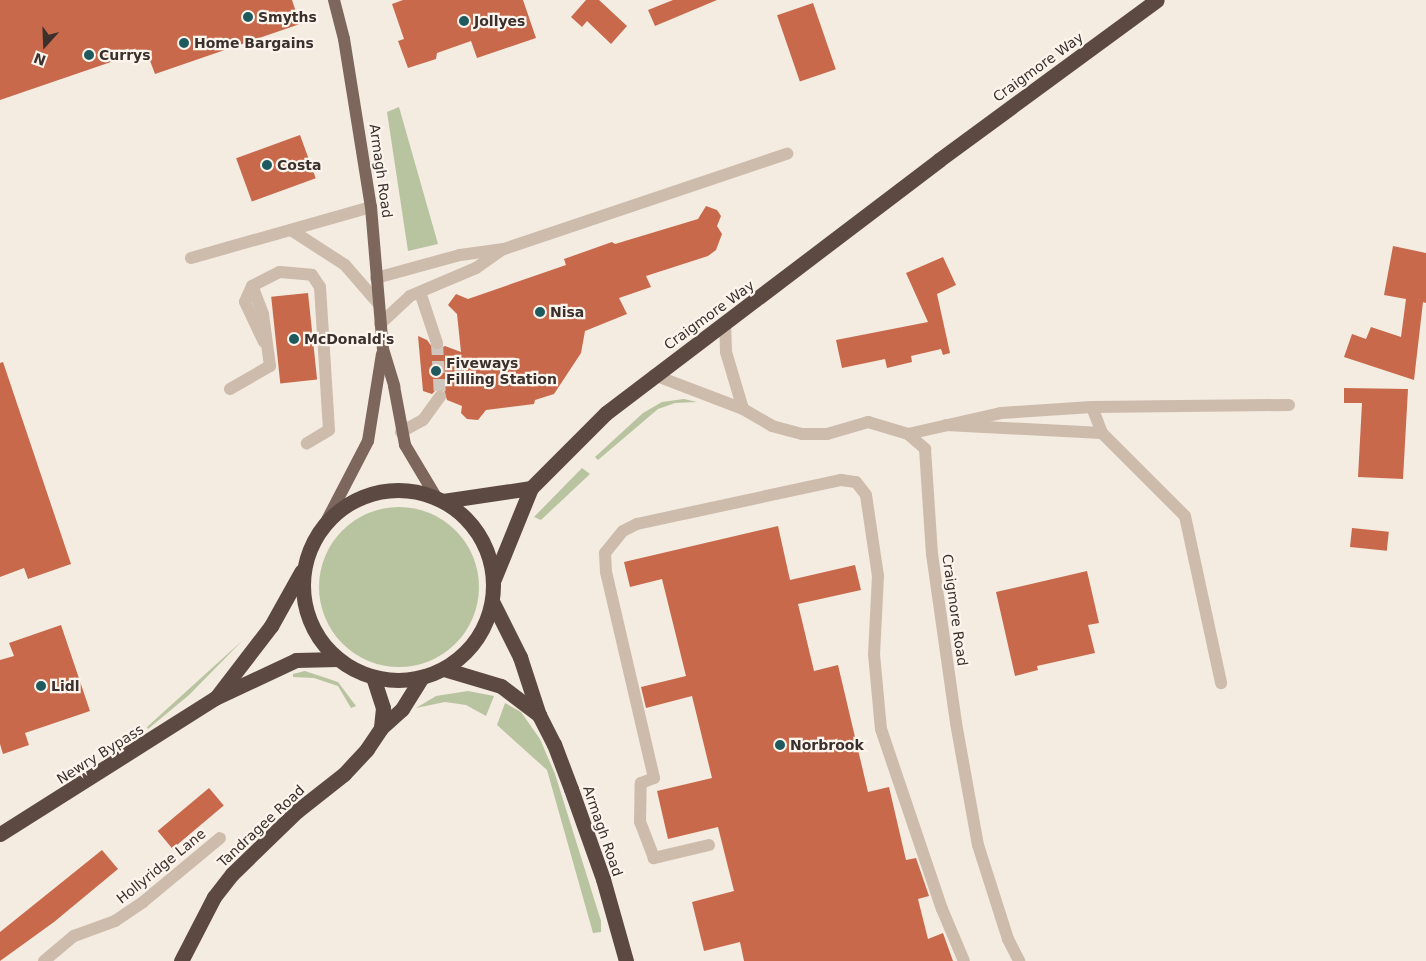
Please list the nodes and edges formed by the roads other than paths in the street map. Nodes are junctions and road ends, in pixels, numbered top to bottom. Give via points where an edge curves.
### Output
1 (334, 0) edge
2 (1157, 0) edge
3 (787, 154) dead end
4 (371, 207) junction
5 (291, 230) junction
6 (504, 249) junction
7 (191, 258) dead end
8 (376, 278) junction
9 (420, 292) junction
10 (378, 303) junction
11 (725, 322) junction
12 (380, 324) junction
13 (437, 343) tunnel mouth
14 (382, 349) junction
15 (654, 376) junction
16 (230, 389) dead end
17 (440, 397) tunnel mouth
18 (1289, 405) dead end
19 (1092, 407) junction
20 (743, 409) junction
21 (946, 425) junction
22 (401, 432) junction
23 (1102, 433) junction
24 (908, 434) junction
25 (307, 443) dead end
26 (531, 488) junction
27 (439, 499) junction
28 (326, 522) junction
29 (304, 567) junction
30 (494, 579) junction
31 (492, 601) junction
32 (338, 659) junction
33 (444, 669) junction
34 (373, 676) junction
35 (422, 677) junction
36 (1221, 683) dead end
37 (215, 698) junction
38 (539, 715) junction
39 (381, 728) junction
40 (0, 834) edge
41 (220, 838) dead end
42 (709, 845) dead end
43 (44, 961) edge
44 (181, 961) edge
45 (626, 961) edge
46 (964, 961) edge
47 (1019, 961) edge

1 - 4 main road, Armagh Road via 344,39
2 - 11 highway, Craigmore Way
3 - 6 street
4 - 5 street
4 - 8 main road, Armagh Road
5 - 7 street
5 - 10 street via 345,266
6 - 8 street via 460,255
6 - 9 street via 476,268
8 - 10 main road, Armagh Road
9 - 12 street via 406,299
9 - 13 street
10 - 12 main road, Armagh Road
11 - 15 highway, Craigmore Way
11 - 20 street via 726,352
12 - 14 main road, Armagh Road
14 - 22 main road, Armagh Road via 394,386
14 - 28 main road, Armagh Road via 368,440
15 - 20 street
15 - 26 highway, Craigmore Way via 606,413
16 - 25 street via 270,366 268,348 245,302 252,286 280,272 312,275 320,287 329,430
17 - 22 street via 423,420
18 - 19 street
19 - 21 street via 1001,413
19 - 23 street
20 - 24 street via 772,426 802,434 827,434 868,422
21 - 23 street
21 - 24 street
22 - 27 main road, Armagh Road via 405,445
23 - 36 street via 1185,516
24 - 47 street, Craigmore Road via 924,449 932,554 956,723 978,845 1008,939
26 - 27 highway
26 - 30 highway, Craigmore Way
27 - 28 highway via 419,491 394,489 368,494 345,505
27 - 30 highway via 465,517 481,538 490,558
28 - 29 highway via 312,543
29 - 32 highway via 302,588 310,621 324,645
29 - 37 highway via 271,626
30 - 31 highway
31 - 33 highway via 476,640
31 - 38 highway, Armagh Road via 520,656
32 - 34 highway
32 - 37 highway via 296,660
33 - 35 highway
33 - 38 highway, Armagh Road via 501,686
34 - 35 highway via 397,680
34 - 39 highway via 383,708
35 - 39 highway, Tandragee Road via 402,709
37 - 40 highway, Newry Bypass
38 - 45 highway, Armagh Road via 554,744 579,810
39 - 44 highway, Tandragee Road via 367,750 344,774 296,811 232,874 201,921
41 - 43 street, Hollyridge Lane via 115,922 74,936
42 - 46 street via 654,858 640,822 641,783 654,778 606,572 605,553 623,531 637,524 834,482 856,482 866,495 878,576 874,654 881,729 939,899

